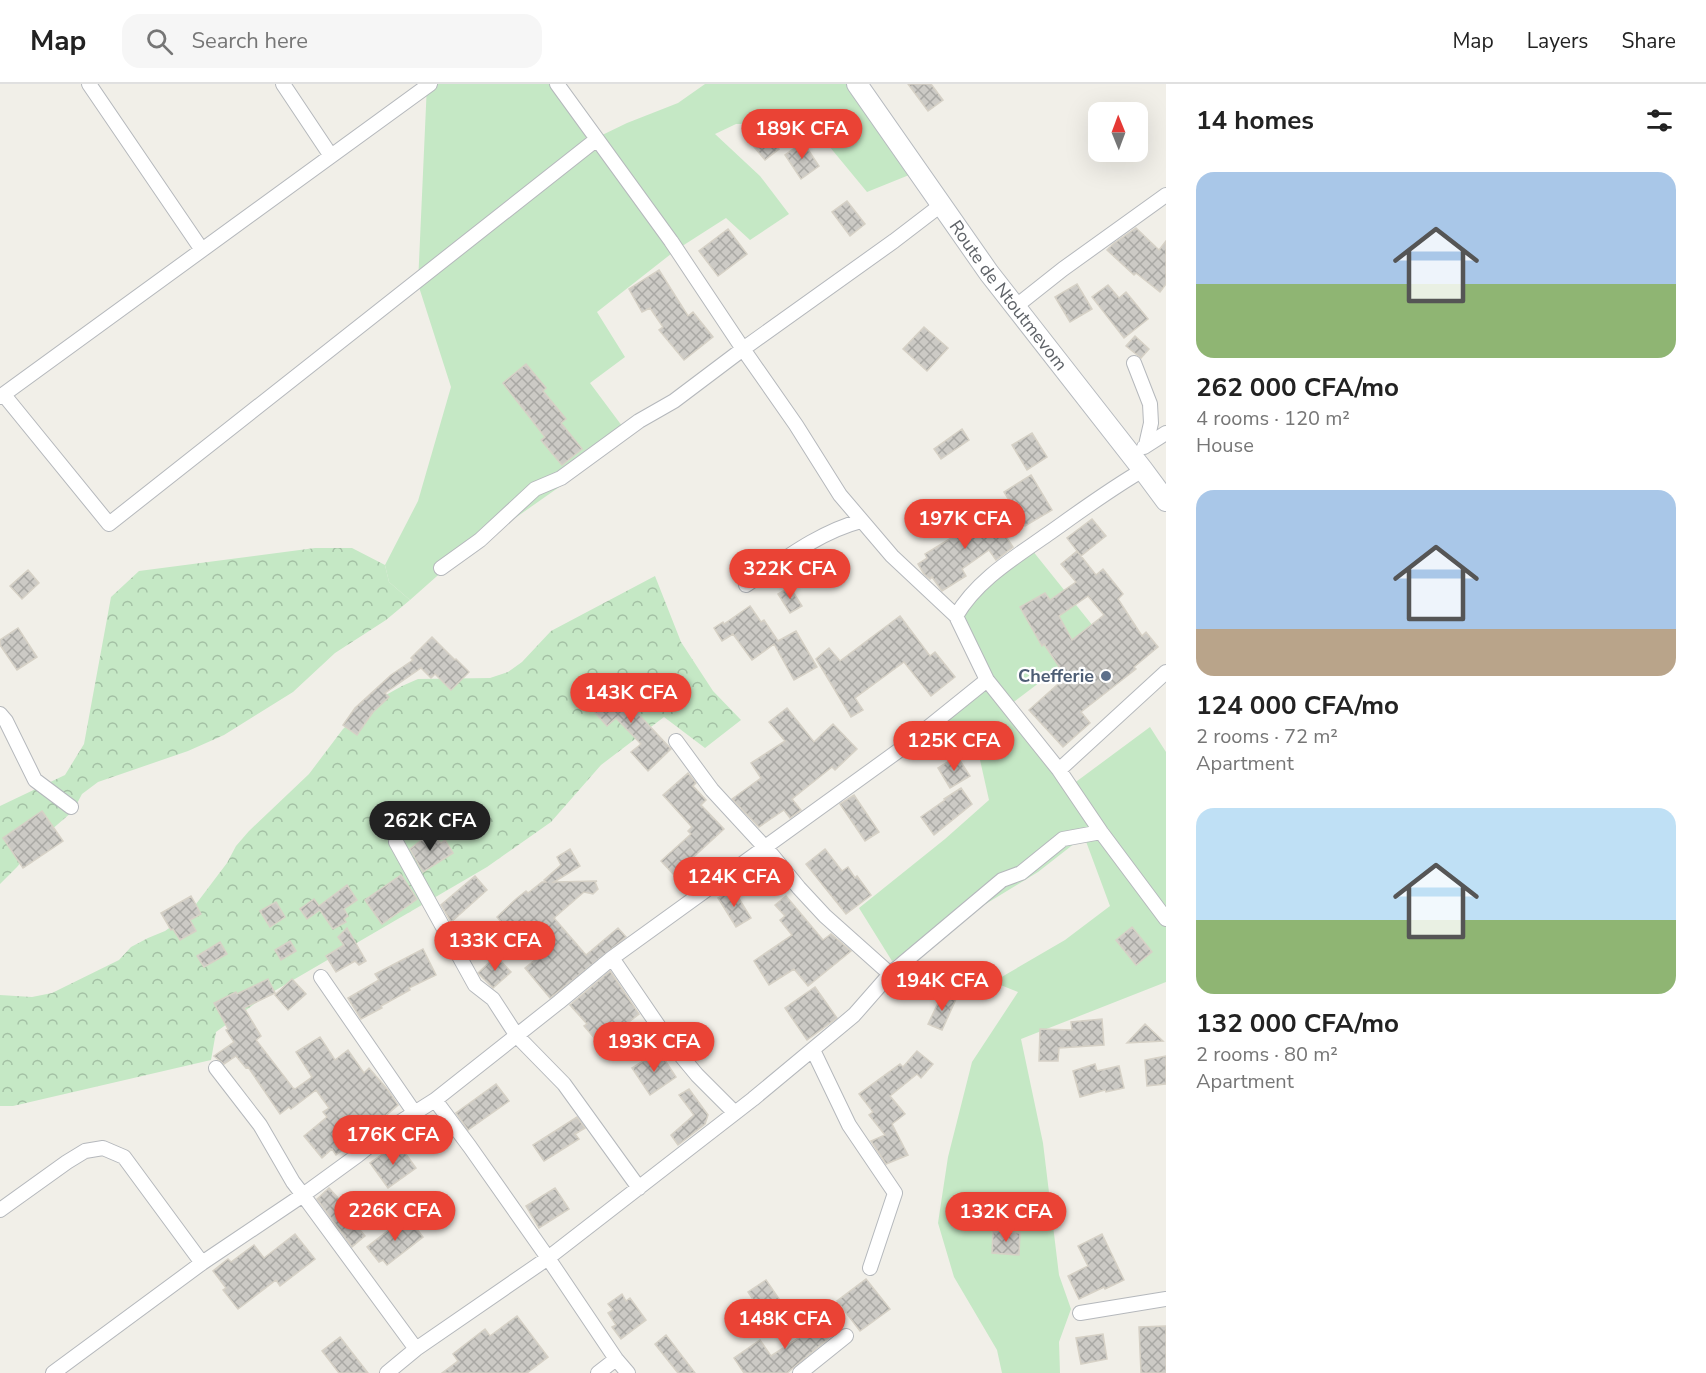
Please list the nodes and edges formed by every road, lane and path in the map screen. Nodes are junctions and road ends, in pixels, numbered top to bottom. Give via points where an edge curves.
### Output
1 (89, 84) edge
2 (283, 84) edge
3 (430, 84) edge
4 (557, 84) edge
5 (857, 84) edge
6 (597, 139) junction
7 (331, 156) junction
8 (1166, 195) edge
9 (941, 205) junction
10 (202, 250) junction
11 (1015, 307) junction
12 (742, 349) junction
13 (1134, 363) dead end
14 (2, 396) edge
15 (1166, 433) edge
16 (1141, 457) junction
17 (1166, 501) edge
18 (861, 521) junction
19 (441, 568) dead end
20 (746, 585) dead end
21 (956, 616) junction
22 (1166, 672) edge
23 (987, 680) junction
24 (0, 714) edge
25 (676, 741) dead end
26 (1059, 770) junction
27 (72, 807) dead end
28 (1101, 832) junction
29 (396, 842) dead end
30 (765, 848) junction
31 (1166, 919) edge
32 (612, 958) junction
33 (890, 974) junction
34 (321, 977) dead end
35 (517, 1036) junction
36 (813, 1050) junction
37 (216, 1068) dead end
38 (435, 1100) junction
39 (414, 1112) junction
40 (735, 1113) junction
41 (639, 1188) junction
42 (303, 1195) junction
43 (0, 1210) edge
44 (548, 1258) junction
45 (202, 1263) junction
46 (870, 1268) dead end
47 (1166, 1299) edge
48 (1080, 1313) dead end
49 (846, 1336) dead end
50 (416, 1349) junction
51 (616, 1359) junction
52 (53, 1373) edge
53 (387, 1373) edge
54 (598, 1373) edge
55 (627, 1373) edge
56 (800, 1373) edge

1 - 10 street
2 - 7 street
3 - 7 street
4 - 6 street
5 - 9 street, Route de Ntoutmevom
6 - 12 street
6 - 14 street via 109,524
7 - 10 street
8 - 11 street
9 - 11 street, Route de Ntoutmevom
9 - 12 street
10 - 14 street
11 - 16 street, Route de Ntoutmevom
12 - 18 street
12 - 19 street via 561,478 535,489 480,540
13 - 16 street via 1150,404 1151,423
15 - 16 street
16 - 17 street, Route de Ntoutmevom
16 - 21 street via 1084,508 996,571
18 - 20 street via 828,533
18 - 21 street
21 - 23 street
22 - 26 street
23 - 26 street
23 - 30 street via 905,746
24 - 27 street via 35,780
25 - 30 street via 712,790
26 - 28 street
28 - 31 street
28 - 33 street via 1063,839 1021,873 1002,880
29 - 35 street via 475,985 493,999
30 - 32 street
30 - 33 street via 825,916
32 - 35 street
32 - 40 street via 668,1040
33 - 36 street via 854,1015
34 - 39 street
35 - 38 street
35 - 41 street via 564,1084
36 - 40 street
36 - 46 street via 849,1125 895,1193
37 - 42 street via 260,1125
38 - 39 street
38 - 44 street
39 - 42 street
40 - 41 street
41 - 44 street
42 - 45 street
42 - 50 street
43 - 45 street via 85,1151 103,1148 124,1157
44 - 50 street
44 - 51 street
45 - 52 street
47 - 48 street
49 - 56 street
50 - 53 street
51 - 54 street
51 - 55 street

